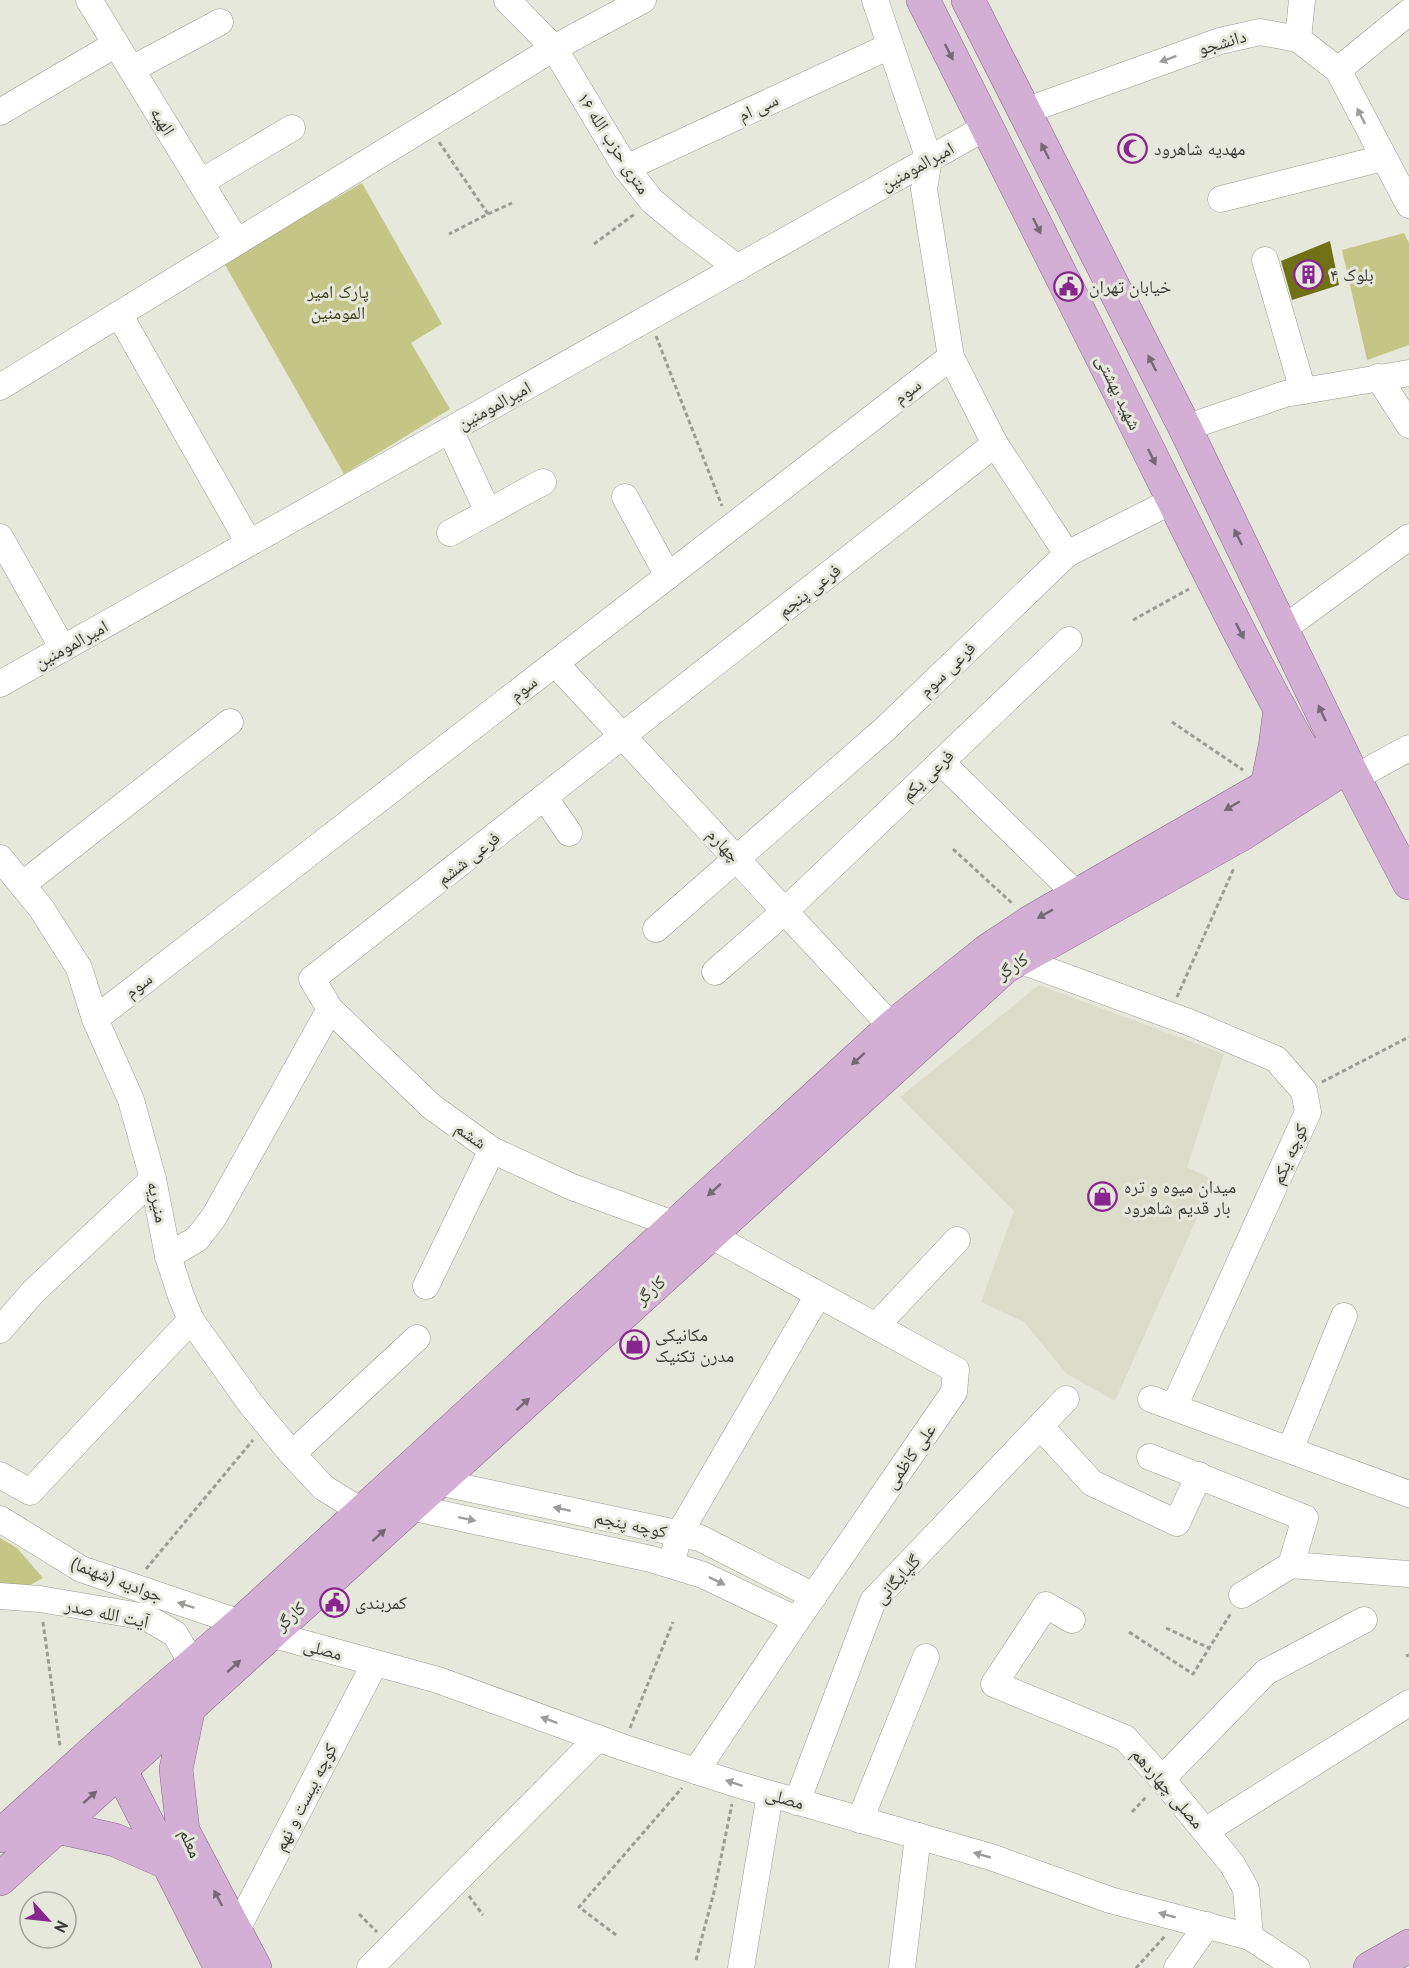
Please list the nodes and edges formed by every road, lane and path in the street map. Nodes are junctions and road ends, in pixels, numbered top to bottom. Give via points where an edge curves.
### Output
1 (89, 0) edge
2 (507, 0) edge
3 (643, 0) edge
4 (875, 0) edge
5 (923, 0) edge
6 (968, 0) edge
7 (1302, 0) edge
8 (1409, 12) edge
9 (220, 22) dead end
10 (1298, 39) junction
11 (116, 44) junction
12 (890, 46) junction
13 (554, 48) junction
14 (132, 69) junction
15 (1338, 70) junction
16 (1025, 111) junction
17 (0, 112) edge
18 (428, 125) junction
19 (988, 126) junction
20 (292, 128) dead end
21 (1383, 158) junction
22 (929, 159) junction
23 (626, 168) junction
24 (201, 182) junction
25 (1221, 199) dead end
26 (652, 201) junction
27 (1408, 202) edge
28 (512, 203) dead end
29 (488, 214) junction
30 (449, 234) dead end
31 (237, 242) junction
32 (594, 244) dead end
33 (1265, 260) dead end
34 (738, 268) junction
35 (119, 314) junction
36 (649, 318) junction
37 (951, 357) junction
38 (1409, 373) edge
39 (1378, 377) junction
40 (0, 387) edge
41 (1303, 391) junction
42 (1409, 425) edge
43 (1185, 428) junction
44 (450, 430) junction
45 (995, 444) junction
46 (543, 482) dead end
47 (625, 497) dead end
48 (1172, 501) junction
49 (488, 512) junction
50 (730, 528) junction
51 (450, 533) dead end
52 (0, 537) edge
53 (1409, 537) edge
54 (249, 543) junction
55 (1066, 554) junction
56 (668, 576) junction
57 (1211, 577) junction
58 (1133, 620) dead end
59 (1283, 629) junction
60 (1069, 640) dead end
61 (63, 649) junction
62 (555, 663) junction
63 (0, 684) edge
64 (1280, 710) junction
65 (230, 722) dead end
66 (1172, 722) dead end
67 (622, 736) junction
68 (1409, 748) edge
69 (941, 762) junction
70 (1333, 766) junction
71 (1267, 786) junction
72 (545, 798) junction
73 (1252, 827) junction
74 (570, 833) dead end
75 (953, 849) dead end
76 (0, 858) edge
77 (736, 858) junction
78 (1409, 883) edge
79 (22, 885) junction
80 (1078, 896) junction
81 (784, 911) junction
82 (1032, 921) junction
83 (656, 929) dead end
84 (1019, 960) junction
85 (715, 972) dead end
86 (312, 979) joint
87 (330, 1009) junction
88 (1169, 1015) junction
89 (95, 1019) junction
90 (892, 1027) junction
91 (1409, 1037) edge
92 (1304, 1091) junction
93 (492, 1150) junction
94 (153, 1179) junction
95 (676, 1225) junction
96 (710, 1235) junction
97 (957, 1240) dead end
98 (168, 1256) junction
99 (426, 1286) dead end
100 (818, 1295) junction
101 (1344, 1316) dead end
102 (191, 1320) junction
103 (876, 1326) junction
104 (0, 1330) edge
105 (417, 1338) dead end
106 (1066, 1400) dead end
107 (266, 1424) junction
108 (1041, 1427) junction
109 (1290, 1450) junction
110 (292, 1454) junction
111 (1150, 1456) dead end
112 (0, 1475) edge
113 (1200, 1475) junction
114 (438, 1482) junction
115 (1409, 1494) edge
116 (410, 1507) junction
117 (363, 1512) junction
118 (0, 1519) edge
119 (679, 1534) junction
120 (672, 1565) junction
121 (1291, 1565) junction
122 (1409, 1574) edge
123 (131, 1587) junction
124 (0, 1596) edge
125 (814, 1596) junction
126 (1242, 1596) joint
127 (40, 1599) junction
128 (797, 1620) junction
129 (1072, 1620) dead end
130 (1364, 1620) dead end
131 (673, 1622) dead end
132 (1166, 1628) dead end
133 (255, 1629) junction
134 (1129, 1632) dead end
135 (1209, 1648) junction
136 (926, 1656) dead end
137 (375, 1663) junction
138 (193, 1665) junction
139 (1409, 1703) edge
140 (189, 1707) junction
141 (598, 1738) junction
142 (106, 1740) junction
143 (622, 1747) junction
144 (120, 1769) junction
145 (696, 1771) junction
146 (64, 1778) junction
147 (1162, 1779) junction
148 (736, 1784) junction
149 (770, 1794) junction
150 (797, 1802) junction
151 (860, 1820) junction
152 (57, 1827) junction
153 (1205, 1831) junction
154 (0, 1836) edge
155 (918, 1836) junction
156 (168, 1863) junction
157 (0, 1879) edge
158 (1179, 1918) junction
159 (1206, 1925) junction
160 (236, 1931) junction
161 (615, 1935) dead end
162 (1250, 1937) junction
163 (1409, 1946) edge
164 (696, 1960) dead end
165 (221, 1968) edge
166 (255, 1968) edge
167 (370, 1968) edge
168 (741, 1968) edge
169 (902, 1968) edge
170 (1136, 1968) edge
171 (1177, 1968) edge
172 (1297, 1968) edge
173 (1370, 1968) edge

1 - 11 street, الهیه
2 - 13 street, ۱۶ متری حزب الله
3 - 13 street
4 - 12 street
5 -> 19 main road, شهید بهشتی
6 - 16 main road
7 - 10 street
8 - 15 street
9 - 14 street
10 - 15 street, دانشجو
10 -> 16 street, دانشجو via 1260,32 1220,41
11 - 14 street, الهیه
11 - 17 street
12 - 22 street
12 - 23 street, سی ام
13 - 18 street
13 - 23 street, ۱۶ متری حزب الله
14 - 24 street, الهیه
21 -> 15 street, دانشجو
43 -> 16 main road
18 - 29 path
18 - 31 street
19 - 22 street, امیرالمومنین
19 -> 48 main road, شهید بهشتی
20 - 24 street
21 - 25 street
21 - 27 street, دانشجو
22 - 34 street, امیرالمومنین
22 - 37 street via 924,189
23 - 26 street, ۱۶ متری حزب الله
24 - 31 street, الهیه
26 - 32 path
26 - 34 street, ۱۶ متری حزب الله
28 - 29 path
29 - 30 path
31 - 35 street
33 - 41 street
34 - 36 street, امیرالمومنین
35 - 40 street
35 - 54 street
36 - 44 street, امیرالمومنین
36 - 50 path
37 - 45 street
37 - 50 street, سوم
38 - 39 street
39 - 41 street
39 - 42 street
41 - 43 street
59 -> 43 main road
44 - 49 street
44 - 54 street, امیرالمومنین
45 - 55 street
45 - 67 street, فرعی پنجم
46 - 49 street
47 - 56 street
48 - 55 street, فرعی سوم
48 - 57 main road, شهید بهشتی
49 - 51 street
50 - 56 street, سوم
52 - 61 street
53 - 59 street
54 - 61 street, امیرالمومنین
55 - 77 street, فرعی سوم via 885,729
56 - 62 street, سوم
57 - 58 path
57 -> 64 main road, شهید بهشتی
70 -> 59 main road
60 - 69 street, فرعی یکم
61 - 63 street, امیرالمومنین
62 - 67 street, چهارم
62 - 89 street, سوم
64 - 70 main road, شهید بهشتی
64 - 71 main road
65 - 79 street
66 - 71 path
67 - 72 street, فرعی ششم
67 - 77 street, چهارم
68 - 70 street
69 - 80 street
69 - 81 street, فرعی یکم
70 - 71 main road, کارگر
70 - 73 main road, کارگر
70 - 78 main road via 1383,833
71 -> 80 main road, کارگر
72 - 74 street
72 - 86 street, فرعی ششم
73 - 84 main road, کارگر
73 - 88 path
75 - 82 path
76 - 79 street, منیریه
77 - 81 street, چهارم
77 - 83 street, فرعی سوم
79 - 89 street, منیریه via 79,968
80 -> 82 main road, کارگر
81 - 85 street, فرعی یکم
81 - 90 street, چهارم
82 - 90 main road, کارگر via 987,951
84 - 88 street
84 - 96 main road, کارگر via 1005,968
86 - 87 street, ششم
87 - 93 street, ششم via 432,1107
87 - 98 street via 214,1217 197,1239
88 - 92 street via 1276,1059
89 - 94 street, منیریه via 131,1100
90 -> 95 main road, کارگر
91 - 92 path
92 - 109 street, کوچه یکم via 1308,1112 1163,1403
93 - 95 street, ششم via 572,1187
93 - 99 street
94 - 98 street, منیریه
94 - 104 street via 33,1292
95 - 117 main road, کارگر
96 - 100 street, علی کاظمی
114 -> 96 main road, کارگر
97 - 103 street
98 - 102 street, منیریه
100 - 103 street, علی کاظمی
100 - 119 street
101 - 109 street
102 - 107 street, منیریه
102 - 112 street via 30,1492
103 - 125 street, علی کاظمی via 956,1370 954,1392
105 - 110 street
106 - 108 street, گلپایگانی
107 - 110 street, منیریه
107 - 123 path
108 - 113 street via 1092,1483 1177,1523
108 - 150 street, گلپایگانی via 873,1601
109 - 115 street
110 - 117 street, منیریه via 324,1488
111 - 113 street
113 - 121 street via 1305,1518
114 - 116 main road, کارگر
119 -> 114 street, کوچه پنجم
116 -> 120 street
133 -> 116 main road, کارگر
117 - 133 main road, کارگر
118 - 123 street, جوادیه (شهنما) via 81,1569
119 - 120 street
119 - 125 street, کوچه پنجم via 700,1539
120 -> 128 street via 703,1575
121 - 122 street
121 - 126 street
133 -> 123 street, جوادیه (شهنما)
124 - 127 street, آیت الله صدر
125 - 128 street, علی کاظمی
126 - 135 path
127 - 138 street, آیت الله صدر via 146,1617 175,1634
127 - 146 path
128 - 145 street, علی کاظمی
129 - 147 street, مصلی چهاردهم via 1046,1605 994,1684 1125,1738
130 - 147 street via 1266,1672
131 - 143 path
132 - 135 path
133 - 137 street, مصلی
133 - 138 main road, کارگر
140 -> 133 main road, کارگر
134 - 135 path via 1193,1674
136 - 151 street
141 -> 137 street, مصلی via 438,1680
137 - 160 street, کوچه بیست و نهم
138 - 142 main road, کارگر
139 - 153 street
140 - 144 main road, کارگر
160 -> 140 main road, معلم via 183,1831 176,1769
141 - 143 street, مصلی
141 - 167 street
142 - 144 main road, معلم
142 - 146 main road, کارگر
143 - 145 street, مصلی
152 -> 144 main road, کارگر
144 - 156 main road, معلم
148 -> 145 street, مصلی
145 - 161 path via 579,1907
146 - 154 main road, کارگر
147 - 153 street, مصلی چهاردهم
148 - 149 street, مصلی
148 - 164 path
149 - 150 street, مصلی
149 - 168 street
150 - 151 street, مصلی
151 - 155 street, مصلی
152 - 156 main road via 115,1840
152 - 157 main road, کارگر
153 - 162 street, مصلی چهاردهم via 1246,1889
158 -> 155 street, مصلی via 1110,1900 991,1857
155 - 169 street
156 - 165 main road, معلم
158 - 159 street, مصلی
158 - 170 path
159 - 162 street, مصلی
159 - 171 street
160 - 166 main road, معلم
162 - 172 street, مصلی
163 - 173 main road

